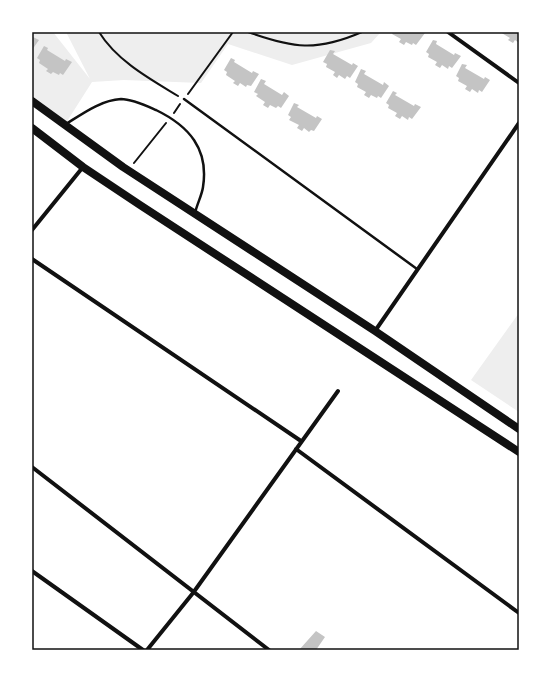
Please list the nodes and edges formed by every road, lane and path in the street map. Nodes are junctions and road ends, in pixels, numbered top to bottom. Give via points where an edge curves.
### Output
1 (99, 32) edge
2 (248, 32) edge
3 (362, 32) edge
4 (448, 32) edge
5 (519, 83) edge
6 (184, 99) joint
7 (32, 101) edge
8 (519, 123) edge
9 (64, 126) junction
10 (32, 128) edge
11 (83, 167) junction
12 (194, 213) junction
13 (32, 230) edge
14 (32, 259) edge
15 (417, 269) junction
16 (375, 331) junction
17 (338, 391) dead end
18 (519, 429) edge
19 (301, 441) junction
20 (296, 449) junction
21 (519, 452) edge
22 (32, 467) edge
23 (32, 571) edge
24 (193, 592) junction
25 (519, 613) edge
26 (143, 650) edge
27 (148, 650) edge
28 (269, 650) edge

1 - 6 path via 103,39 135,69
2 - 3 path via 274,41 309,47 342,40
4 - 5 street
6 - 15 lane
7 - 9 main road
8 - 15 street
9 - 12 main road
9 - 12 lane via 97,106 122,99 147,106 170,117 187,130 204,160 203,187
10 - 11 main road
11 - 13 street
11 - 21 main road
12 - 16 main road
14 - 19 street
15 - 16 street
16 - 18 main road
17 - 19 street
19 - 20 street
20 - 24 street
20 - 25 street
22 - 24 street
23 - 26 street
24 - 27 street
24 - 28 street

